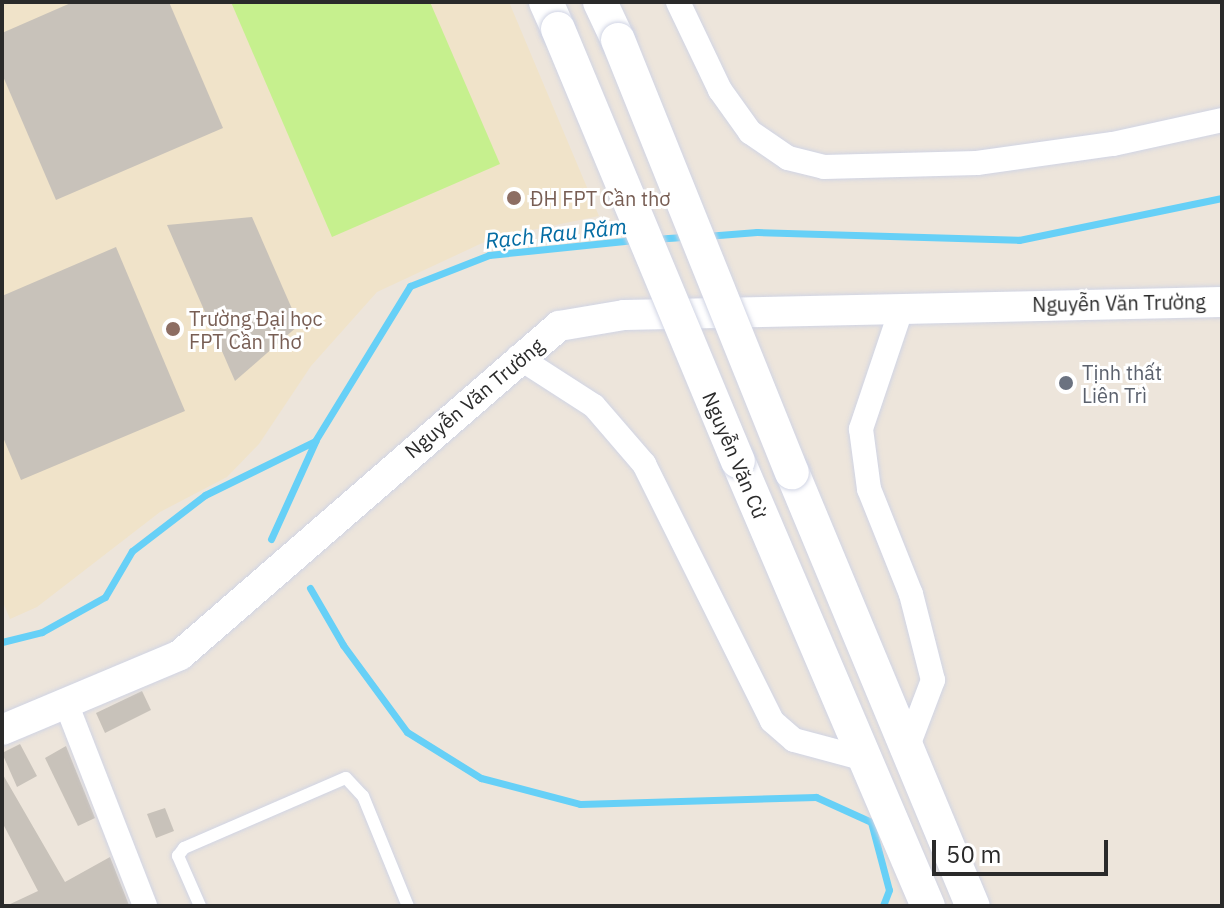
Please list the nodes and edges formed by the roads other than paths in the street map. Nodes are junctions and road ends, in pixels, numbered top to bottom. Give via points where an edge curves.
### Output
1 (600, 2) edge
2 (678, 2) edge
3 (552, 15) edge
4 (1222, 120) edge
5 (1222, 302) edge
6 (902, 307) junction
7 (518, 357) junction
8 (66, 703) junction
9 (2, 730) edge
10 (906, 751) junction
11 (865, 759) junction
12 (145, 906) edge
13 (200, 906) edge
14 (408, 906) edge
15 (928, 906) edge
16 (973, 906) edge

1 - 10 main road, bridge
2 - 4 street via 720,90 750,132 788,158 824,167 977,163 1113,144
3 - 11 main road, Nguyễn Văn Cừ, bridge
5 - 6 street, Nguyễn Văn Trường
6 - 7 street, Nguyễn Văn Trường via 624,315 559,326
6 - 10 street via 861,429 869,489 911,594 933,680
7 - 8 street, Nguyễn Văn Trường via 180,655
7 - 11 street via 594,406 644,464 772,721 794,740
8 - 9 street, Nguyễn Văn Trường
8 - 12 street
10 - 16 main road
11 - 15 main road, Nguyễn Văn Cừ
13 - 14 lane via 178,856 184,848 346,778 363,796

